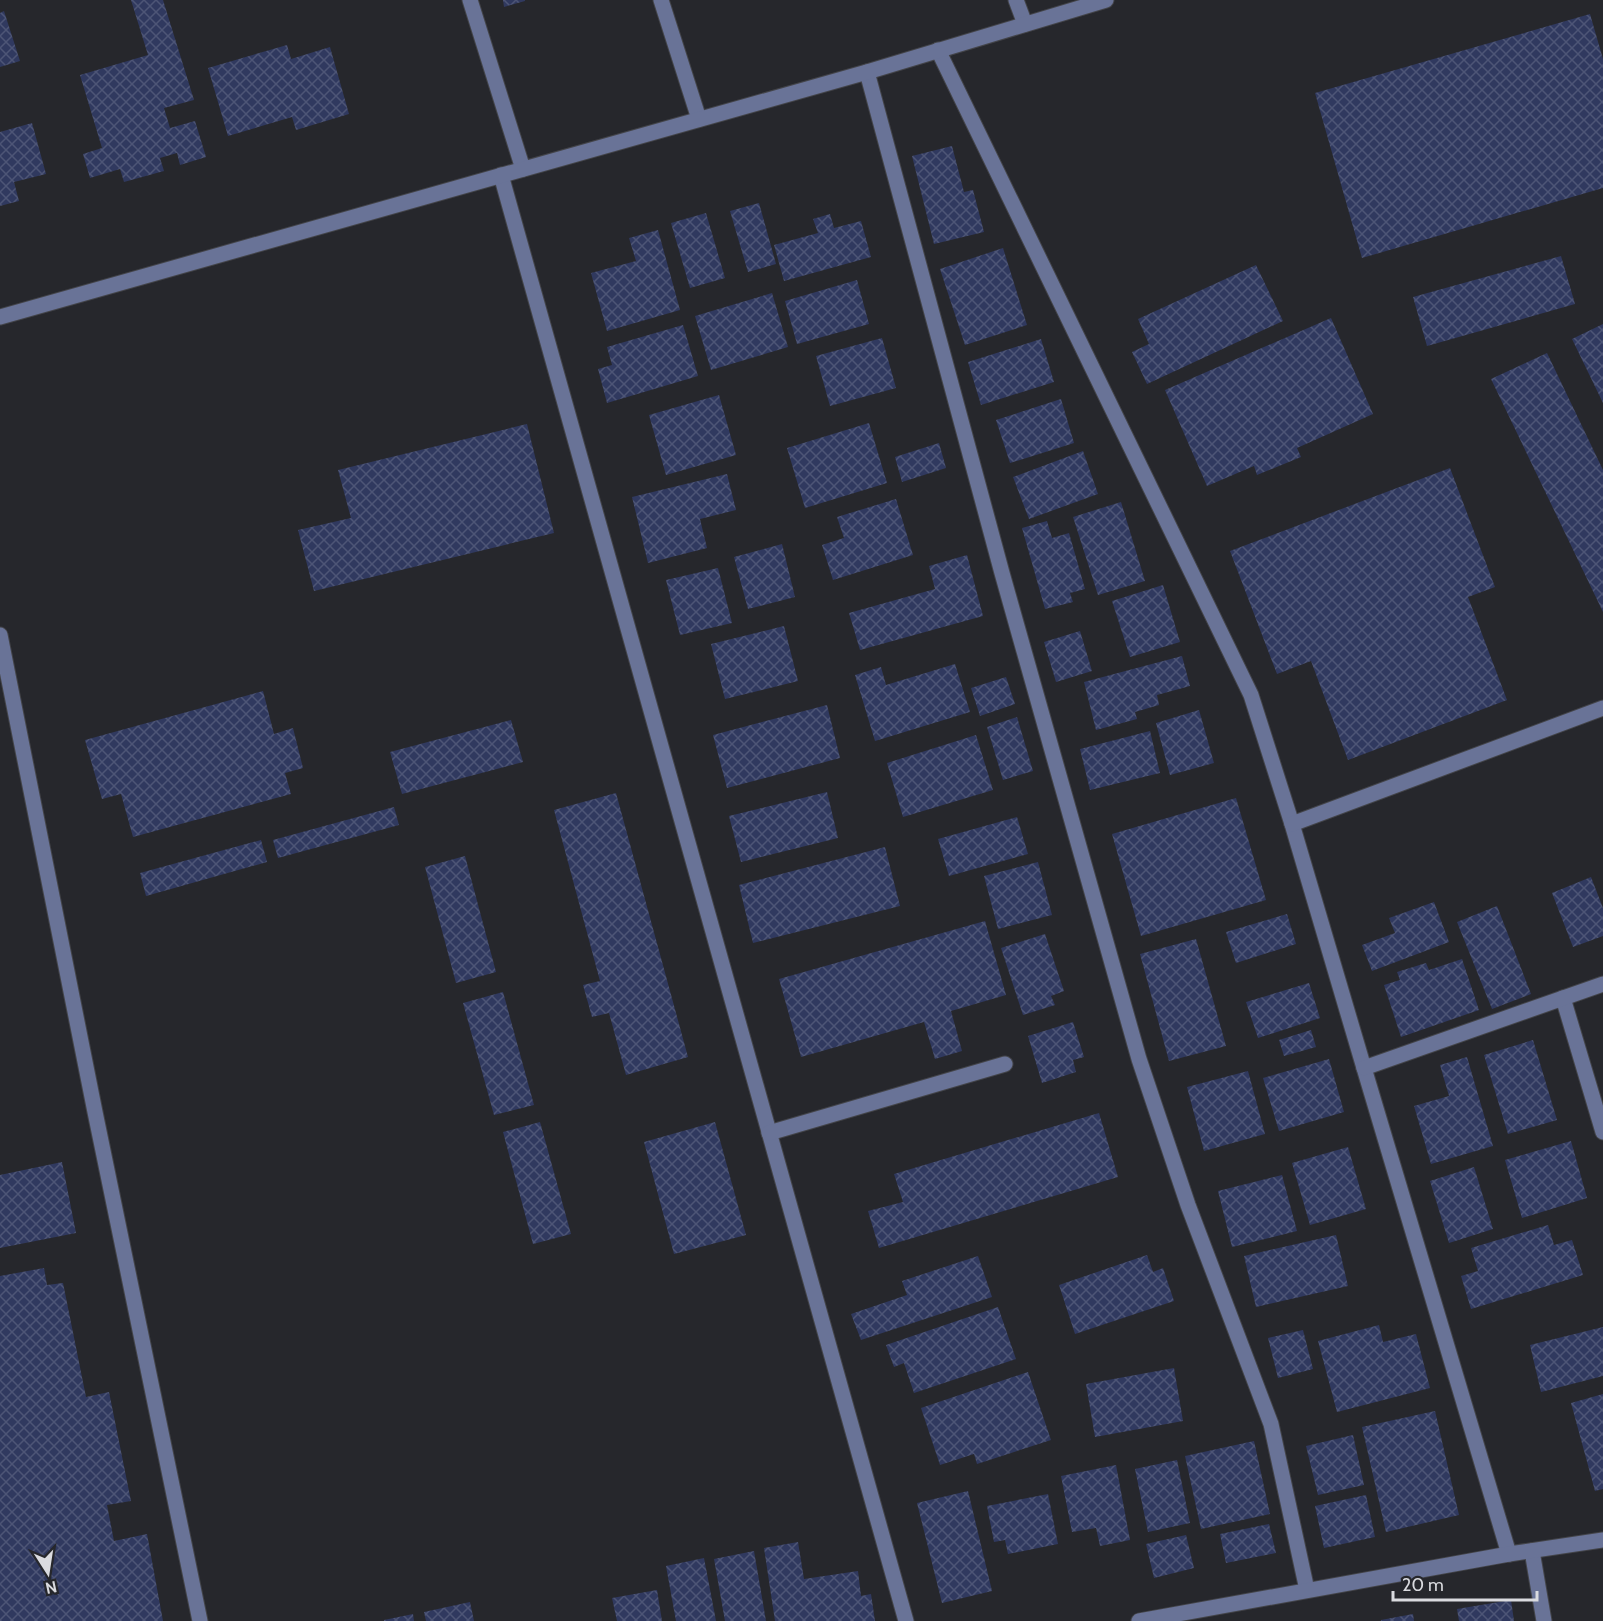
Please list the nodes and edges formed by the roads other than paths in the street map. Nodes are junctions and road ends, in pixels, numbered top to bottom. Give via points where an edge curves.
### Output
1 (470, 0) edge
2 (661, 0) edge
3 (1016, 0) edge
4 (1106, 0) edge
5 (1025, 24) junction
6 (938, 50) junction
7 (867, 72) junction
8 (699, 119) junction
9 (523, 169) junction
10 (501, 175) junction
11 (0, 317) edge
12 (0, 635) edge
13 (1603, 708) edge
14 (1292, 824) junction
15 (1603, 984) edge
16 (1563, 998) junction
17 (1005, 1064) dead end
18 (1364, 1068) junction
19 (1603, 1132) edge
20 (770, 1133) junction
21 (1603, 1540) edge
22 (1532, 1551) junction
23 (1509, 1554) junction
24 (1307, 1590) junction
25 (200, 1621) edge
26 (906, 1621) edge
27 (1138, 1621) edge
28 (1544, 1621) edge

1 - 9 street
2 - 8 street
3 - 5 street
4 - 5 street
5 - 6 street
6 - 7 street
6 - 14 street via 1251,695
7 - 8 street
7 - 24 street via 1136,1048 1188,1205 1271,1424
8 - 9 street
9 - 10 street
10 - 11 street
10 - 20 street
12 - 25 street
13 - 14 street
14 - 18 street
15 - 16 street
16 - 18 street
16 - 19 street
17 - 20 street
18 - 23 street
20 - 26 street
21 - 22 street
22 - 23 street
22 - 28 street
23 - 24 street
24 - 27 street

